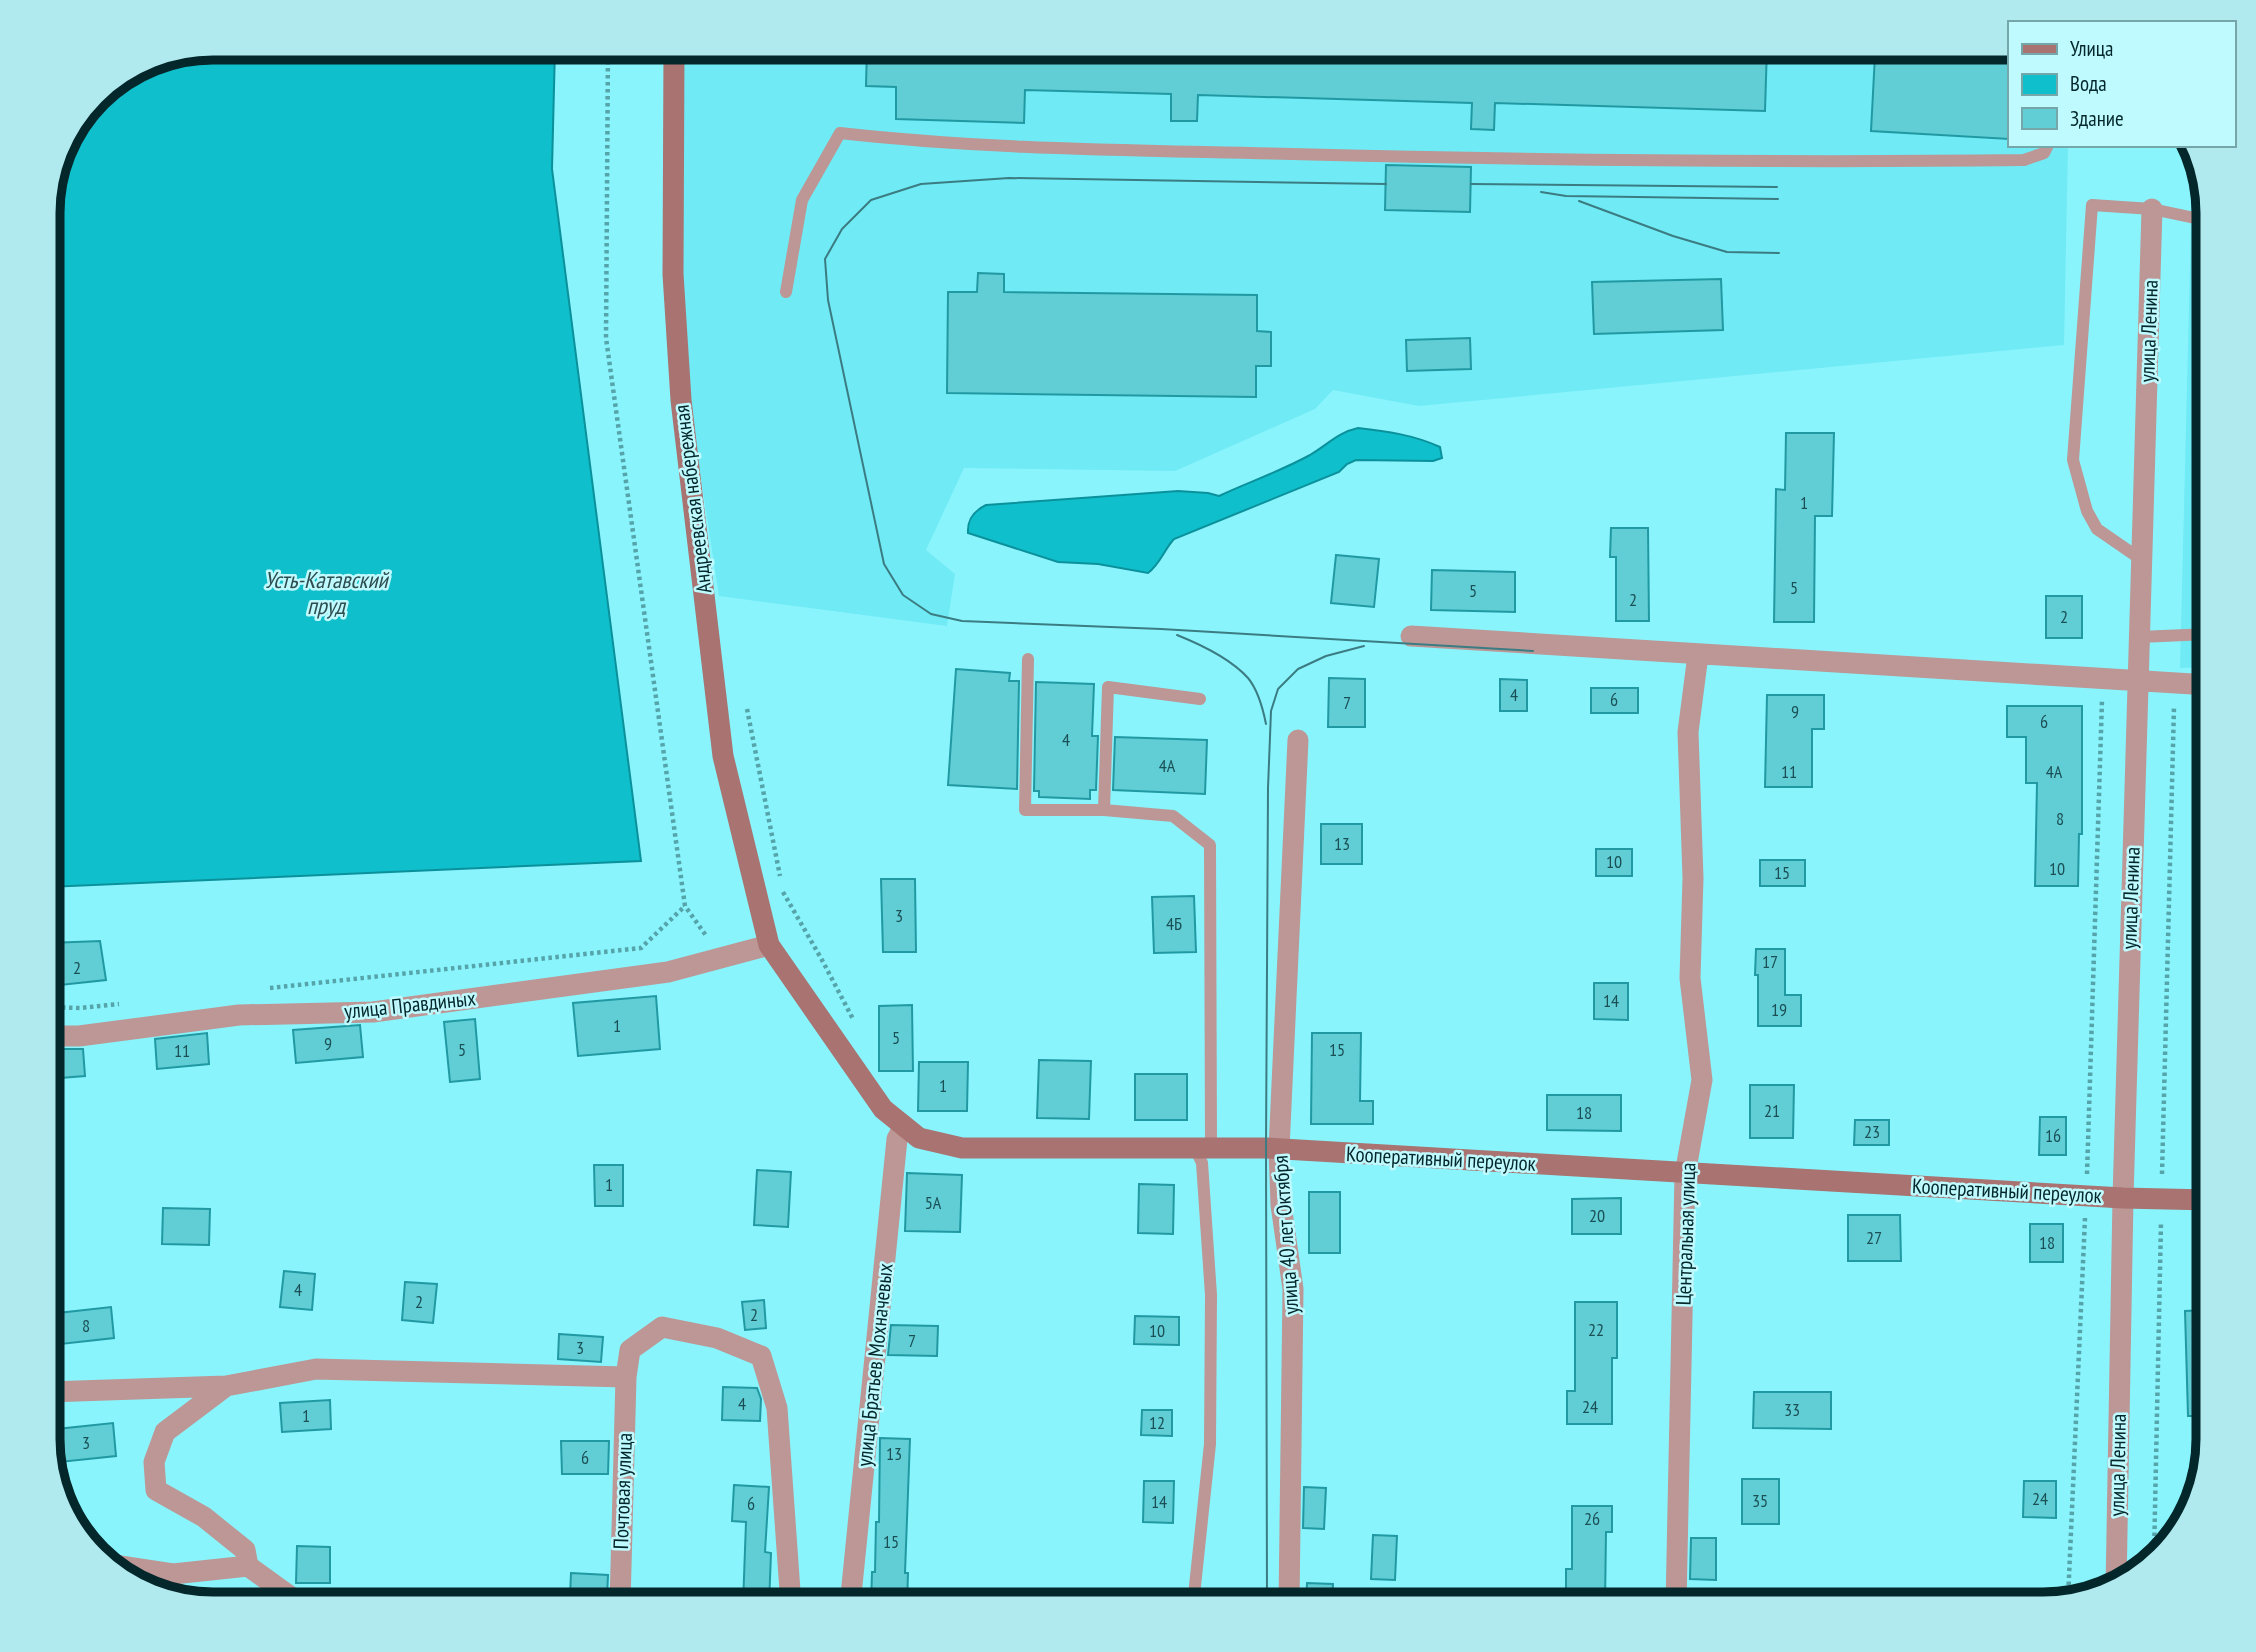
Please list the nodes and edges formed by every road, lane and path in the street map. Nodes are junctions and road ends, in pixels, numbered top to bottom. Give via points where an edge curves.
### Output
1 (608, 60) edge
2 (674, 60) edge
3 (2047, 147) edge
4 (2152, 209) junction
5 (2196, 218) edge
6 (786, 292) dead end
7 (2141, 560) junction
8 (2196, 635) edge
9 (1411, 636) dead end
10 (2139, 637) junction
11 (1698, 655) junction
12 (1028, 659) dead end
13 (2103, 678) junction
14 (2137, 680) junction
15 (2175, 682) junction
16 (2196, 684) edge
17 (1200, 699) dead end
18 (747, 709) dead end
19 (1298, 740) dead end
20 (1104, 810) junction
21 (685, 906) junction
22 (769, 945) junction
23 (722, 958) junction
24 (264, 988) dead end
25 (132, 1002) dead end
26 (60, 1007) edge
27 (854, 1021) dead end
28 (60, 1036) edge
29 (904, 1126) junction
30 (1203, 1148) junction
31 (1279, 1149) junction
32 (1685, 1174) junction
33 (2086, 1196) junction
34 (2123, 1198) junction
35 (2161, 1199) junction
36 (2196, 1200) edge
37 (626, 1377) junction
38 (226, 1386) junction
39 (60, 1392) edge
40 (2154, 1544) edge
41 (248, 1566) junction
42 (129, 1567) edge
43 (2116, 1574) edge
44 (2068, 1590) edge
45 (284, 1592) edge
46 (620, 1592) edge
47 (790, 1592) edge
48 (851, 1592) edge
49 (1194, 1592) edge
50 (1289, 1592) edge
51 (1676, 1592) edge

1 - 21 path via 606,338
2 - 22 main road, Андреевская набережная via 673,274 681,400 723,756
3 - 6 lane via 2044,153 2024,160 1488,159 1059,148 840,133 802,200
4 - 5 lane
4 - 7 street, улица Ленина
4 - 7 lane via 2092,205 2073,460 2087,511 2098,529
7 - 10 street, улица Ленина
8 - 10 lane
9 - 11 street
10 - 14 street, улица Ленина
11 - 13 street
11 - 32 street, Центральная улица via 1688,732 1693,878 1690,978 1702,1080
12 - 20 lane via 1025,810
13 - 14 street
13 - 33 path
14 - 15 street
14 - 34 street, улица Ленина
15 - 16 street
15 - 35 path
17 - 20 lane via 1108,687
18 - 27 path via 783,893
19 - 31 street, улица 40 лет Октября
20 - 30 lane via 1173,816 1210,845
21 - 23 path
21 - 24 path via 641,948
22 - 23 street, улица Правдиных
22 - 29 main road, Кооперативный переулок via 883,1109
23 - 28 street, улица Правдиных via 668,972 373,1012 239,1015
25 - 26 path
29 - 30 main road, Кооперативный переулок via 919,1138 962,1148
29 - 48 street, улица Братьев Мохначевых via 897,1139
30 - 31 main road, Кооперативный переулок
30 - 49 lane via 1211,1295 1210,1444
31 - 32 main road, Кооперативный переулок
31 - 50 street, улица 40 лет Октября via 1281,1205 1293,1289
32 - 33 main road, Кооперативный переулок
32 - 51 street, Центральная улица
33 - 34 main road, Кооперативный переулок
33 - 44 path
34 - 35 main road, Кооперативный переулок
34 - 43 street, улица Ленина
35 - 36 main road, Кооперативный переулок
35 - 40 path
37 - 38 street via 316,1369
37 - 46 street, Почтовая улица
37 - 47 street, Почтовая улица via 630,1350 662,1327 717,1338 761,1356 777,1408
38 - 39 street
38 - 41 street via 166,1432 154,1462 156,1490 205,1517 245,1550
41 - 42 street via 173,1574
41 - 45 street

